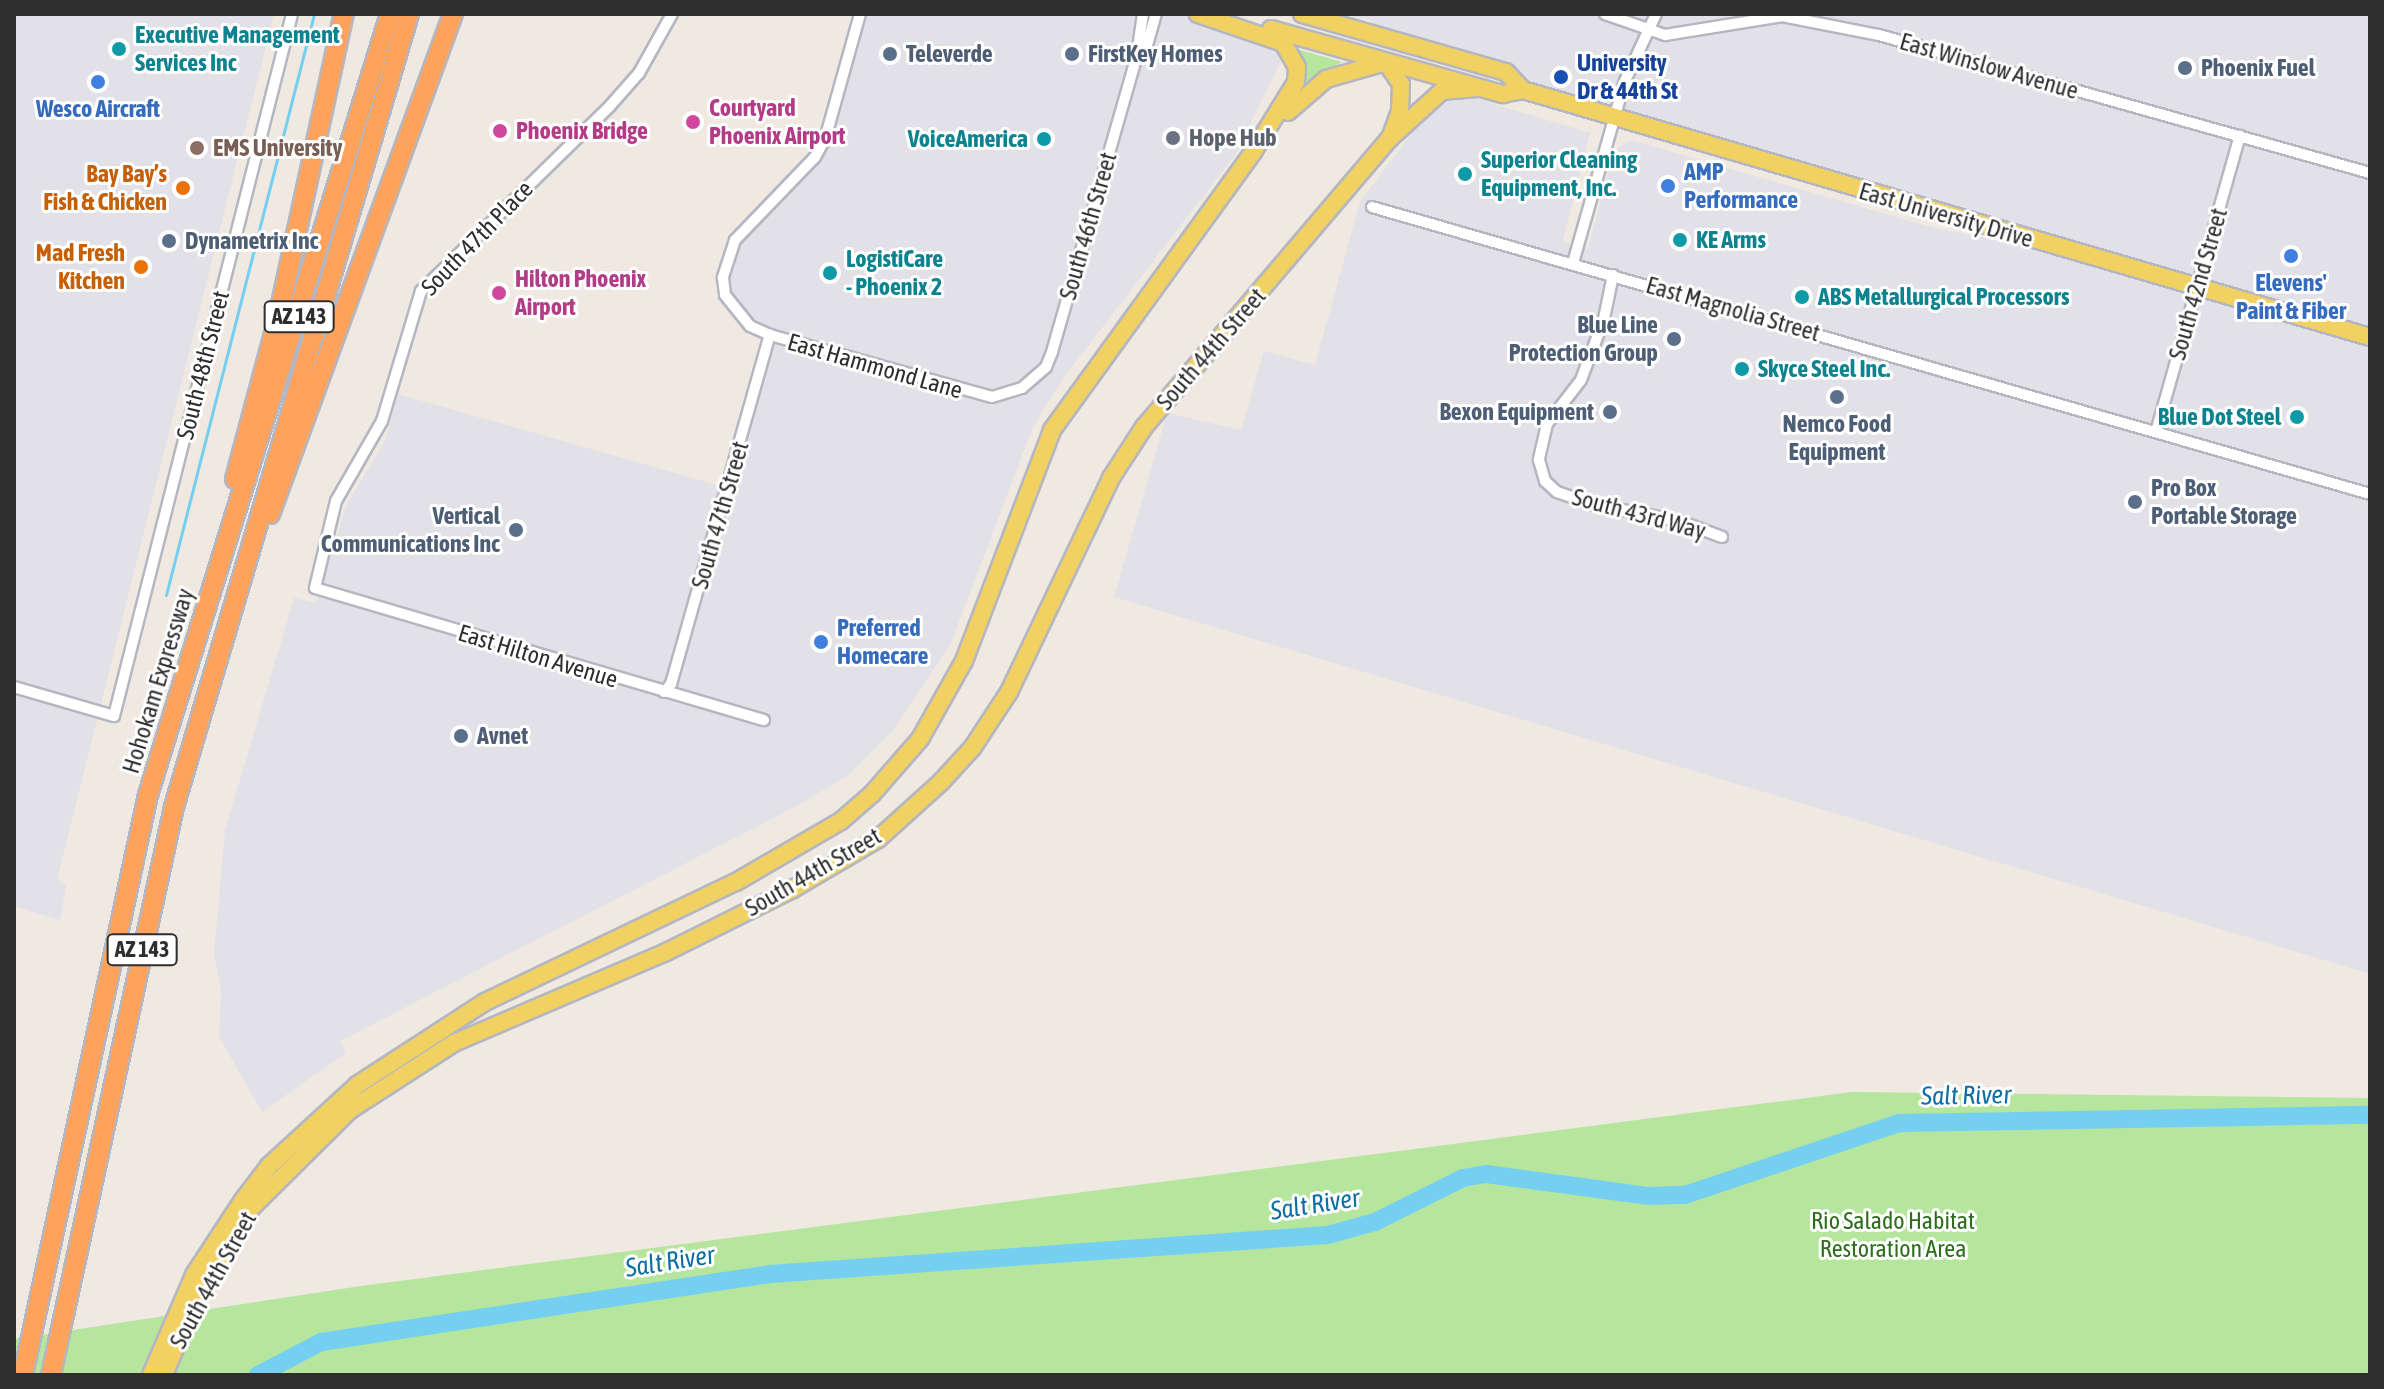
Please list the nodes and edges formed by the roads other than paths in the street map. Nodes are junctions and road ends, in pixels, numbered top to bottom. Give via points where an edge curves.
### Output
1 (292, 14) edge
2 (344, 14) edge
3 (390, 14) edge
4 (409, 14) edge
5 (453, 14) edge
6 (672, 14) edge
7 (860, 14) edge
8 (1143, 14) edge
9 (1156, 14) edge
10 (1198, 14) edge
11 (1216, 14) edge
12 (1302, 14) edge
13 (1605, 14) edge
14 (1656, 14) edge
15 (1647, 31) junction
16 (1392, 39) junction
17 (1137, 55) junction
18 (1386, 62) junction
19 (1480, 88) junction
20 (1523, 90) junction
21 (1613, 120) junction
22 (2240, 136) junction
23 (1389, 139) junction
24 (1253, 152) junction
25 (2370, 173) edge
26 (1372, 207) dead end
27 (1573, 263) junction
28 (1613, 275) junction
29 (2197, 287) junction
30 (770, 335) junction
31 (2370, 337) edge
32 (1022, 388) joint
33 (2156, 432) junction
34 (2370, 494) edge
35 (1722, 537) dead end
36 (315, 588) joint
37 (234, 606) junction
38 (202, 617) junction
39 (14, 687) edge
40 (664, 692) junction
41 (764, 720) dead end
42 (219, 1245) junction
43 (23, 1375) edge
44 (51, 1375) edge
45 (151, 1375) edge
46 (164, 1375) edge

1 - 39 street, South 48th Street via 114,716
2 - 38 highway via 281,308
3 - 38 highway, Hohokam Expressway / AZ 143
4 - 37 highway, AZ 143
5 - 37 highway
6 - 36 street, South 47th Place via 639,73 609,107 421,291 382,421 336,501
7 - 30 street, East Hammond Lane via 820,148 745,227 727,256 723,278 734,311
8 - 17 street, South 46th Street
9 - 17 street, South 46th Street via 1147,45
10 - 24 main road via 1277,40 1293,57 1293,91
11 - 18 main road, East University Drive
12 - 16 main road, East University Drive
13 - 15 street, East Winslow Avenue
14 - 15 street
15 - 21 street
15 - 22 street, East Winslow Avenue via 1673,34 1782,16 1879,35
16 - 18 main road
16 - 20 main road, East University Drive via 1506,72
17 - 32 street, South 46th Street via 1052,352 1046,367
18 - 19 main road, East University Drive
18 - 23 main road via 1401,84 1400,111
18 - 24 main road via 1326,79
19 - 20 main road, East University Drive via 1503,94
19 - 23 main road, South 44th Street via 1442,91
20 - 21 main road, East University Drive
21 - 27 street
21 - 29 main road, East University Drive
22 - 25 street, East Winslow Avenue
22 - 29 street, South 42nd Street
23 - 42 main road, South 44th Street via 1144,427 1111,478 1009,692 973,747 941,782 878,839 791,890 666,952 494,1024 403,1071 298,1156
24 - 42 main road, South 44th Street via 1052,430 964,661 939,712 890,776 841,821 736,882 485,1002 412,1046 309,1125 269,1166
26 - 27 street, East Magnolia Street
27 - 28 street, East Magnolia Street
28 - 33 street, East Magnolia Street
28 - 35 street, South 43rd Way via 1604,319 1581,380 1547,424 1539,460 1545,481 1557,492 1591,504 1679,521
29 - 31 main road, East University Drive
29 - 33 street, South 42nd Street
30 - 32 street, East Hammond Lane via 982,396
30 - 40 street, South 47th Street via 671,684
33 - 34 street, East Magnolia Street
36 - 40 street, East Hilton Avenue
37 - 44 highway, AZ 143 via 169,829
38 - 43 highway, Hohokam Expressway / AZ 143 via 140,829
40 - 41 street, East Hilton Avenue
42 - 45 main road, South 44th Street via 179,1306
42 - 46 main road, South 44th Street

